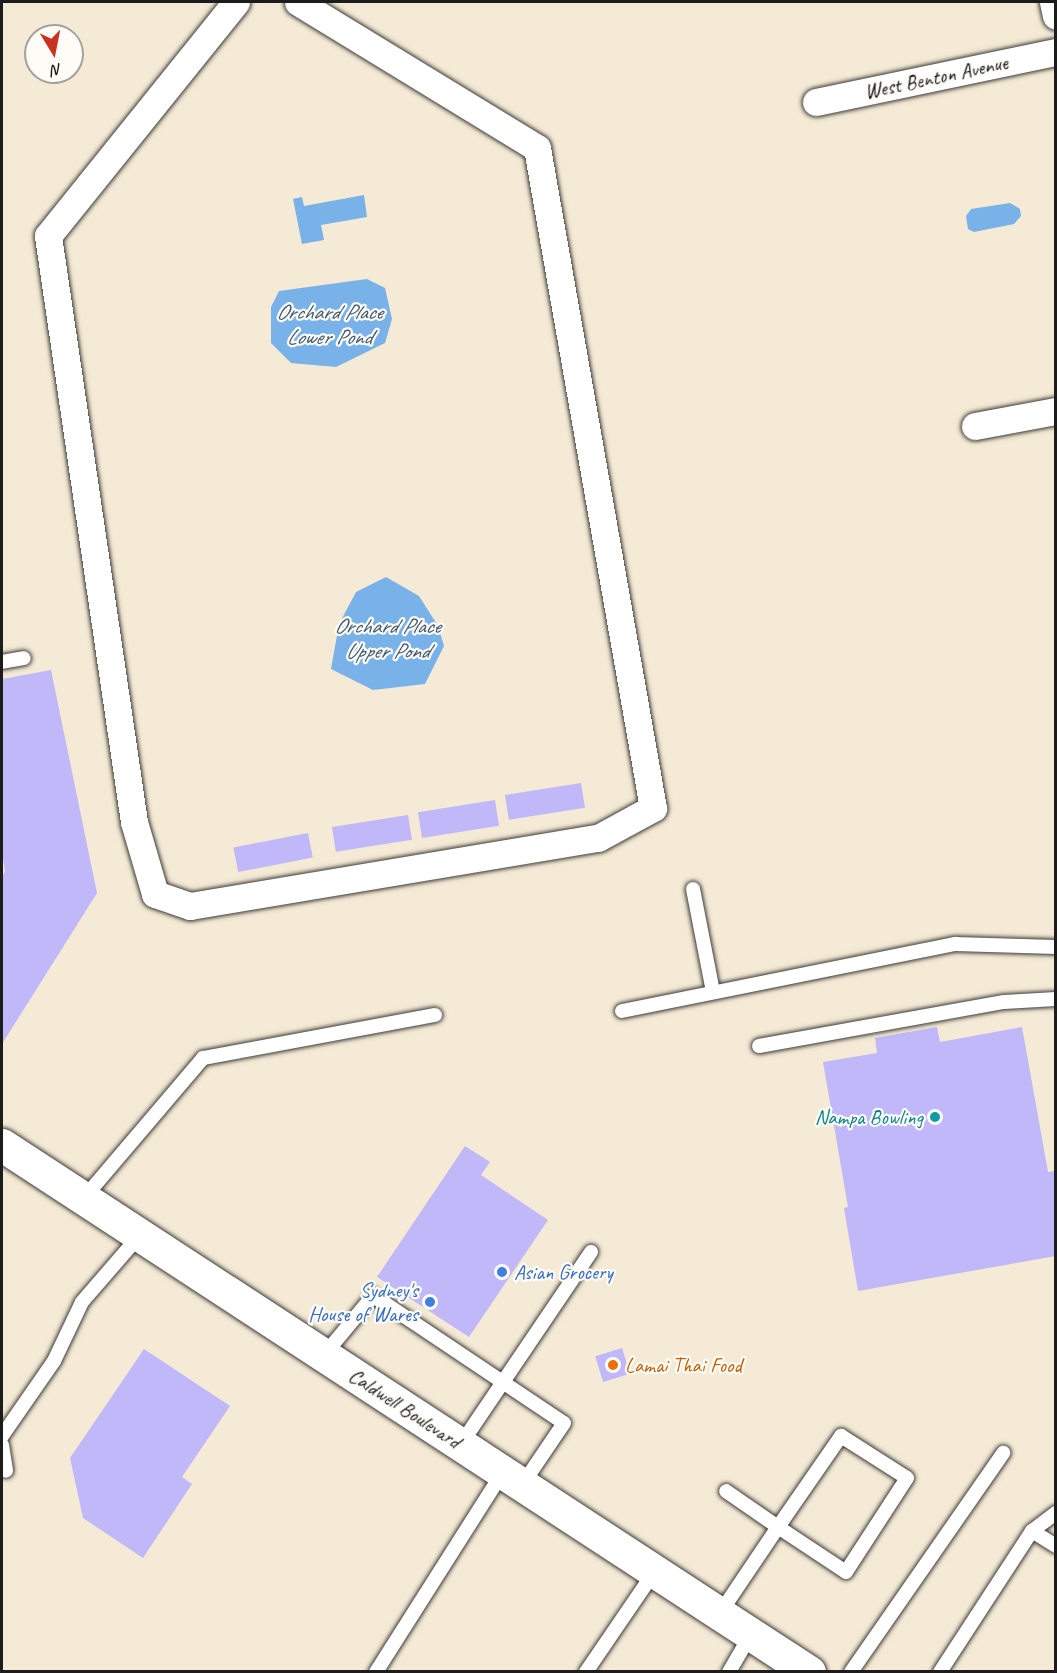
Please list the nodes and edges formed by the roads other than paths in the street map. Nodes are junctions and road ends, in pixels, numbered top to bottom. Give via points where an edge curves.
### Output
1 (236, 2) edge
2 (298, 2) edge
3 (1053, 2) edge
4 (1056, 16) edge
5 (1056, 52) edge
6 (816, 102) dead end
7 (1056, 411) edge
8 (975, 426) dead end
9 (24, 658) dead end
10 (2, 662) edge
11 (693, 889) dead end
12 (1056, 947) edge
13 (713, 992) junction
14 (1056, 999) edge
15 (622, 1011) dead end
16 (435, 1015) dead end
17 (759, 1046) dead end
18 (2, 1145) edge
19 (84, 1198) junction
20 (140, 1235) junction
21 (591, 1252) dead end
22 (324, 1355) junction
23 (502, 1382) junction
24 (2, 1436) edge
25 (461, 1444) junction
26 (2, 1445) edge
27 (1003, 1453) dead end
28 (6, 1471) dead end
29 (513, 1478) junction
30 (726, 1491) dead end
31 (1056, 1513) edge
32 (778, 1527) junction
33 (1032, 1531) junction
34 (1056, 1546) edge
35 (655, 1571) junction
36 (720, 1613) junction
37 (751, 1634) junction
38 (376, 1671) edge
39 (586, 1671) edge
40 (729, 1671) edge
41 (809, 1671) edge
42 (851, 1671) edge
43 (940, 1671) edge

1 - 2 street via 48,236 134,822 155,894 190,906 598,838 653,808 537,148
3 - 4 street
5 - 6 street, West Benton Avenue
7 - 8 street
9 - 10 lane
11 - 13 lane
12 - 13 lane via 955,944
13 - 15 lane
14 - 17 lane via 1004,1002
16 - 19 lane via 203,1058
18 - 19 main road, Caldwell Boulevard
19 - 20 main road, Caldwell Boulevard
20 - 22 main road, Caldwell Boulevard
20 - 24 lane via 82,1302 54,1361
21 - 23 lane
22 - 23 lane via 373,1296
22 - 25 main road, Caldwell Boulevard
23 - 25 lane
23 - 29 lane via 564,1423
25 - 29 main road, Caldwell Boulevard
26 - 28 lane
27 - 42 lane
29 - 35 main road, Caldwell Boulevard
29 - 38 lane
30 - 32 lane
31 - 33 lane
32 - 32 lane via 841,1436 907,1478 846,1572
32 - 36 lane
33 - 34 lane
33 - 43 lane
35 - 36 main road, Caldwell Boulevard
35 - 39 lane
36 - 37 main road, Caldwell Boulevard
37 - 40 lane
37 - 41 main road, Caldwell Boulevard

